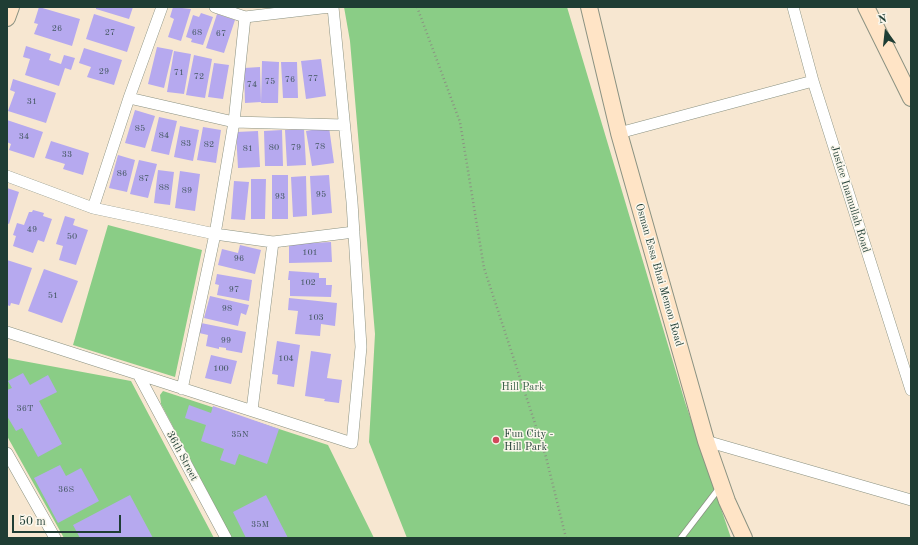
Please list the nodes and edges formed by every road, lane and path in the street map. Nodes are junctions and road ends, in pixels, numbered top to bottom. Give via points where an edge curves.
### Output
1 (162, 7) edge
2 (215, 7) edge
3 (331, 7) edge
4 (417, 7) edge
5 (589, 7) edge
6 (793, 7) edge
7 (866, 7) edge
8 (245, 16) junction
9 (813, 81) junction
10 (129, 98) junction
11 (911, 98) edge
12 (234, 122) junction
13 (344, 124) junction
14 (619, 133) junction
15 (7, 176) edge
16 (93, 208) junction
17 (354, 232) junction
18 (215, 234) junction
19 (273, 242) junction
20 (7, 332) edge
21 (138, 374) junction
22 (182, 389) junction
23 (911, 390) edge
24 (252, 410) junction
25 (706, 441) junction
26 (7, 453) edge
27 (722, 484) junction
28 (911, 500) edge
29 (55, 538) edge
30 (226, 538) edge
31 (566, 538) edge
32 (681, 538) edge
33 (744, 538) edge

1 - 10 street
2 - 8 street
3 - 8 street
3 - 13 street
4 - 31 path via 460,122 484,268 546,457
5 - 14 street, Osman Essa Bhai Memon Road
6 - 9 street, Justice Inamullah Road
7 - 11 street
8 - 12 street
9 - 14 street
9 - 23 street, Justice Inamullah Road
10 - 12 street
10 - 16 street
12 - 13 street
12 - 18 street
13 - 17 street
14 - 25 street, Osman Essa Bhai Memon Road
15 - 16 street
16 - 18 street
17 - 19 street
17 - 24 street via 361,347 352,443
18 - 19 street
18 - 22 street
19 - 24 street
20 - 21 street
21 - 22 street
21 - 30 street, 36th Street
22 - 24 street
25 - 27 street, Osman Essa Bhai Memon Road
25 - 28 street
26 - 29 street
27 - 32 lane
27 - 33 street, Osman Essa Bhai Memon Road

